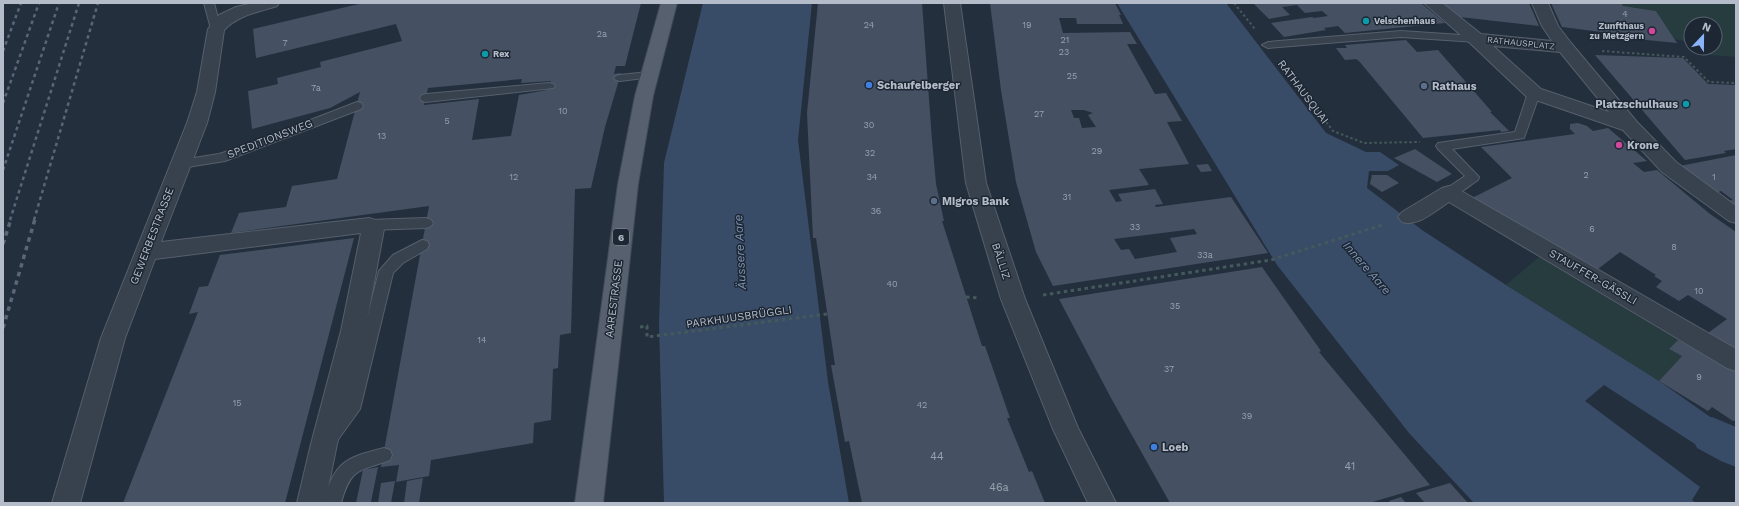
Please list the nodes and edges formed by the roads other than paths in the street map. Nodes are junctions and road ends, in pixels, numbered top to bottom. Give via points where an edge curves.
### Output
1 (209, 3) edge
2 (271, 3) edge
3 (669, 3) edge
4 (952, 3) edge
5 (1432, 3) edge
6 (1540, 3) edge
7 (216, 29) junction
8 (1476, 38) junction
9 (1268, 44) road end
10 (1565, 47) junction
11 (648, 75) junction
12 (620, 78) dead end
13 (549, 86) dead end
14 (1534, 93) junction
15 (426, 98) dead end
16 (357, 106) dead end
17 (1630, 126) junction
18 (181, 164) junction
19 (1449, 194) junction
20 (1736, 216) edge
21 (1409, 217) road end
22 (426, 223) dead end
23 (369, 225) junction
24 (422, 246) dead end
25 (146, 252) junction
26 (1736, 361) edge
27 (324, 444) junction
28 (384, 454) dead end
29 (66, 503) edge
30 (311, 503) edge
31 (332, 503) edge
32 (589, 503) edge
33 (1102, 503) edge

1 - 7 lane
2 - 7 street via 225,19
3 - 11 main road, AARESTRASSE / 6
4 - 33 street, BÄLLIZ via 976,183 1013,299 1066,429
5 - 8 street, RATHAUSPLATZ
6 - 10 street, RATHAUSPLATZ via 1550,26
7 - 18 street, GEWERBESTRASSE via 206,92
8 - 9 lane via 1401,34
8 - 10 street, RATHAUSPLATZ
8 - 14 street, RATHAUSPLATZ
10 - 17 street, RATHAUSPLATZ
11 - 12 lane
11 - 32 main road, AARESTRASSE / 6 via 628,184
13 - 15 lane
14 - 17 street, RATHAUSPLATZ
14 - 19 lane via 1520,135 1442,146 1473,177
16 - 18 lane, SPEDITIONSWEG via 221,158
17 - 20 street via 1669,167
18 - 25 street, GEWERBESTRASSE
19 - 21 street
19 - 26 street, STAUFFER-GÄSSLI
22 - 23 lane
23 - 25 street
23 - 27 street via 374,229 355,323
24 - 27 lane via 399,258 386,270 352,409
25 - 29 street, GEWERBESTRASSE via 113,338
27 - 30 street
28 - 31 lane via 350,466 341,476

